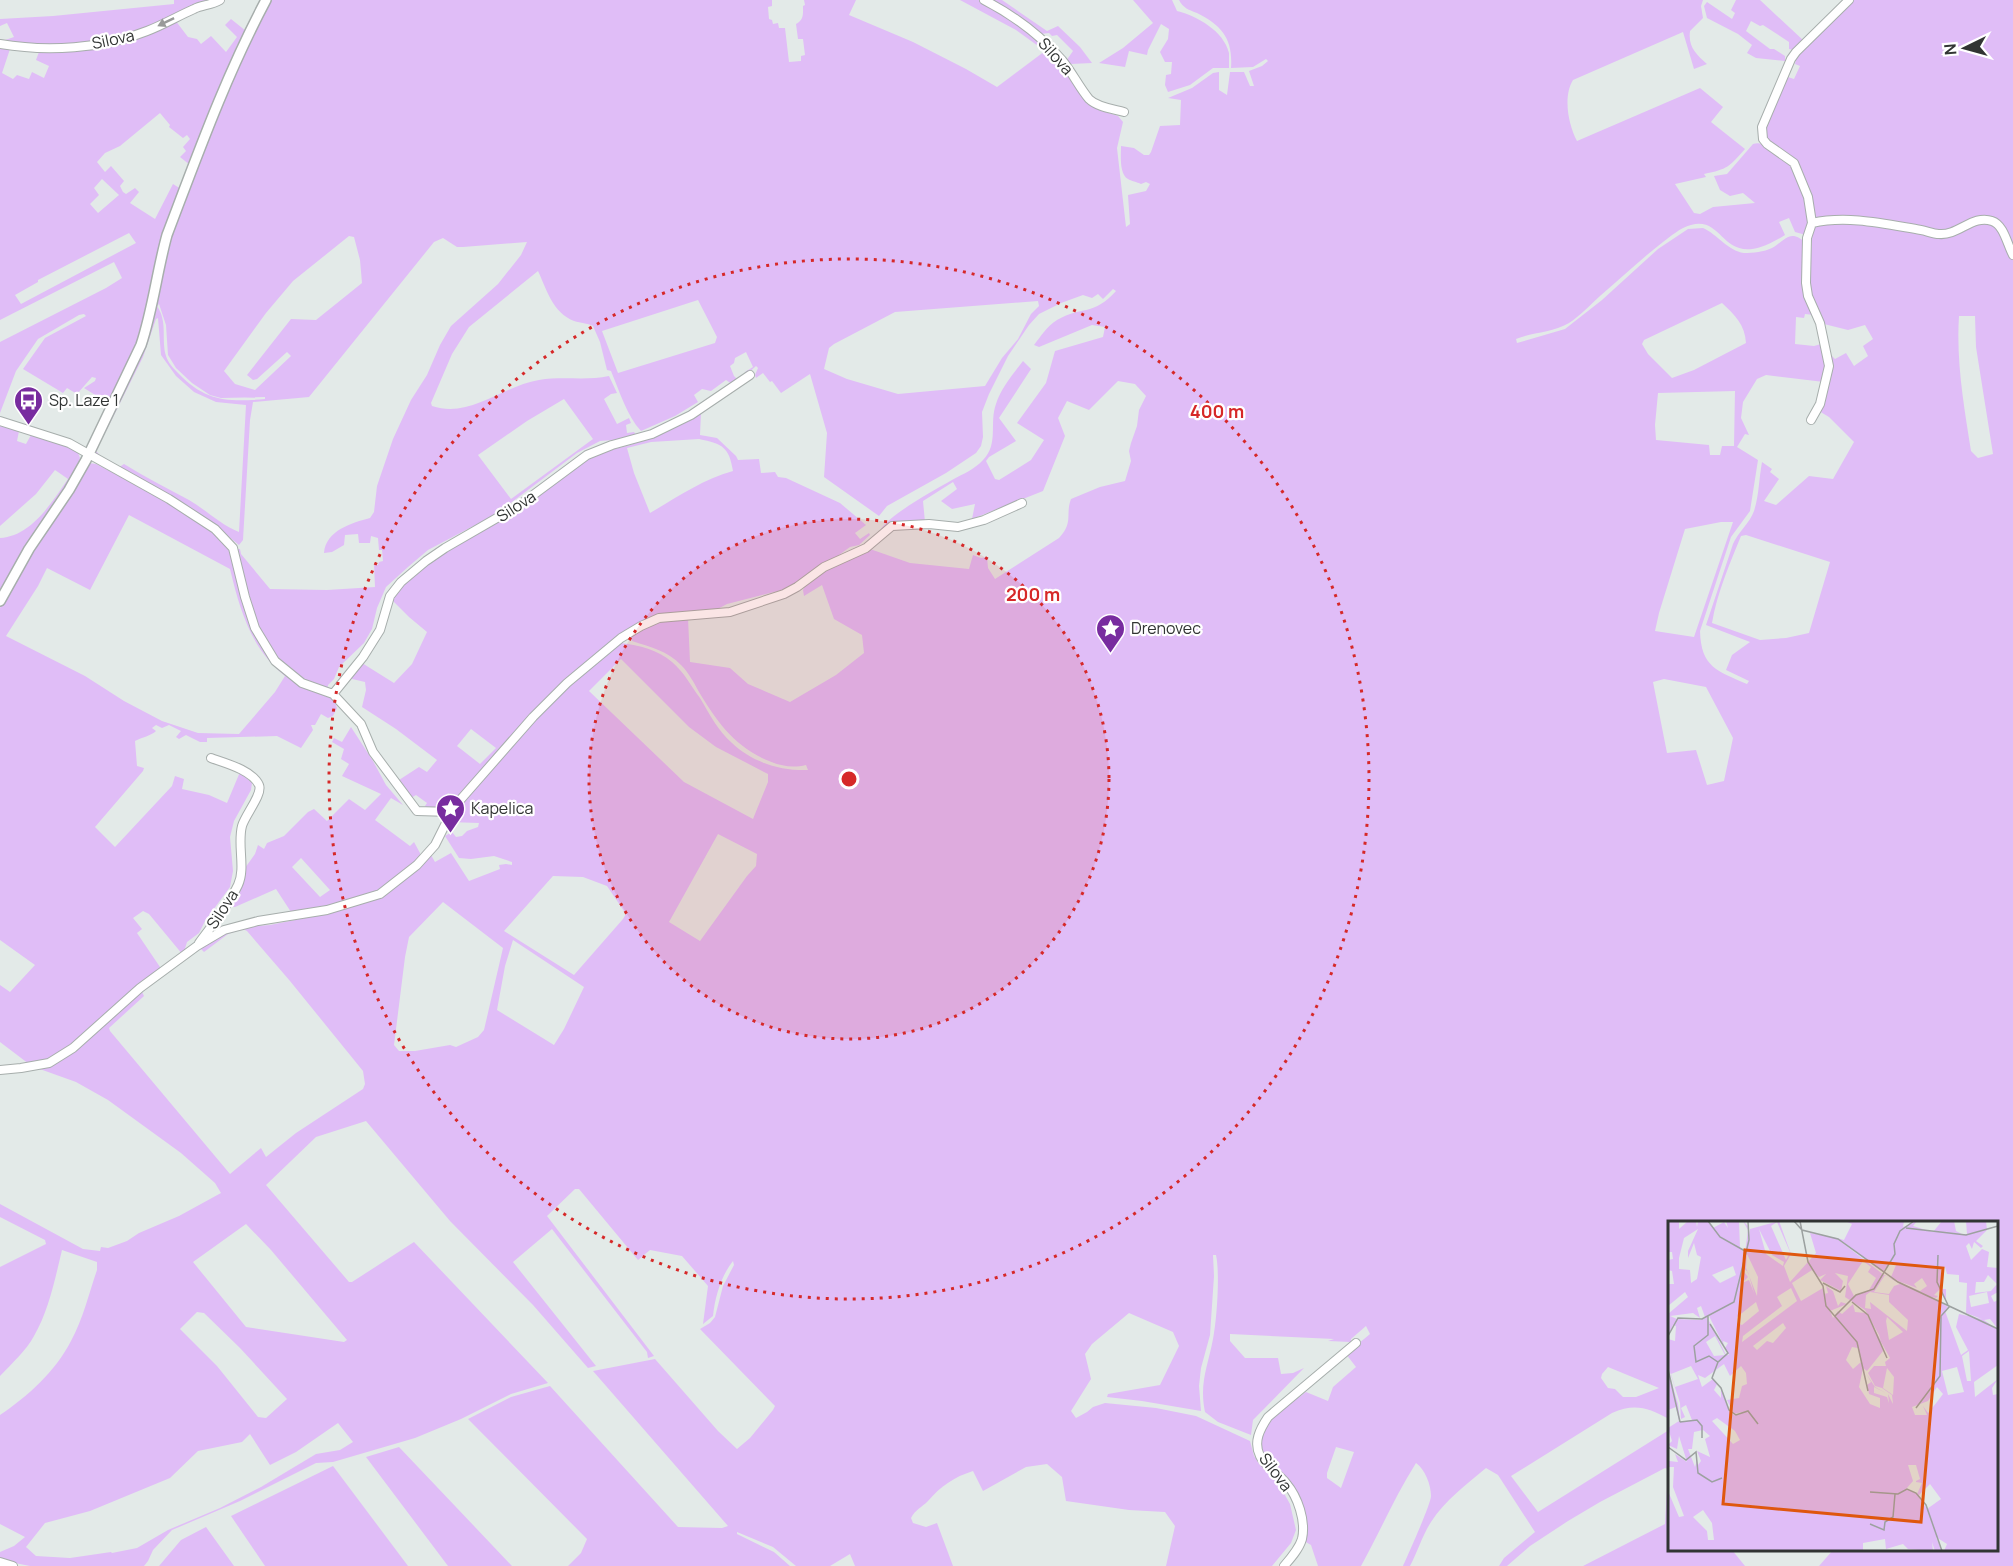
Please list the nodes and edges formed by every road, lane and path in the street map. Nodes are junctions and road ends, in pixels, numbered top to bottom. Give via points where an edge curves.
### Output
1 (220, 0) edge
2 (266, 0) edge
3 (984, 0) edge
4 (1849, 0) edge
5 (0, 44) edge
6 (1124, 112) dead end
7 (1812, 223) junction
8 (2013, 255) edge
9 (750, 375) dead end
10 (1811, 420) dead end
11 (0, 421) edge
12 (88, 455) junction
13 (1022, 502) dead end
14 (0, 601) edge
15 (333, 694) junction
16 (211, 758) dead end
17 (451, 812) junction
18 (197, 946) junction
19 (0, 1070) edge
20 (1356, 1343) dead end
21 (0, 1562) edge
22 (10, 1566) edge
23 (1284, 1566) edge

1 -> 5 street, Silova via 119,40 53,49
2 - 12 street via 231,74 167,235 141,345
3 - 6 street, Silova via 1038,36 1062,60 1090,100
4 - 7 street via 1791,59 1762,127 1763,139 1789,158 1800,175
7 - 8 street via 1847,219 1940,234 1984,219 1999,225
7 - 10 street via 1807,238 1806,283 1829,366 1820,404
9 - 15 street, Silova via 691,415 642,438 587,455 521,504 426,561 390,596 380,630
11 - 12 street via 69,443
12 - 14 street
12 - 15 street via 216,529 233,548 255,628 275,662 302,683
13 - 17 street via 958,527 892,526 866,548 824,567 783,594 730,612 659,618 641,626 567,683
15 - 17 street via 361,724 372,752 417,810
16 - 18 street, Silova via 249,775 260,793 243,826 239,883
17 - 18 street via 435,845 380,894 327,910 224,930
18 - 19 street via 140,988 73,1048 49,1063
20 - 23 street, Silova via 1268,1417 1258,1431 1260,1456 1286,1482 1303,1521 1302,1540
21 - 22 street

